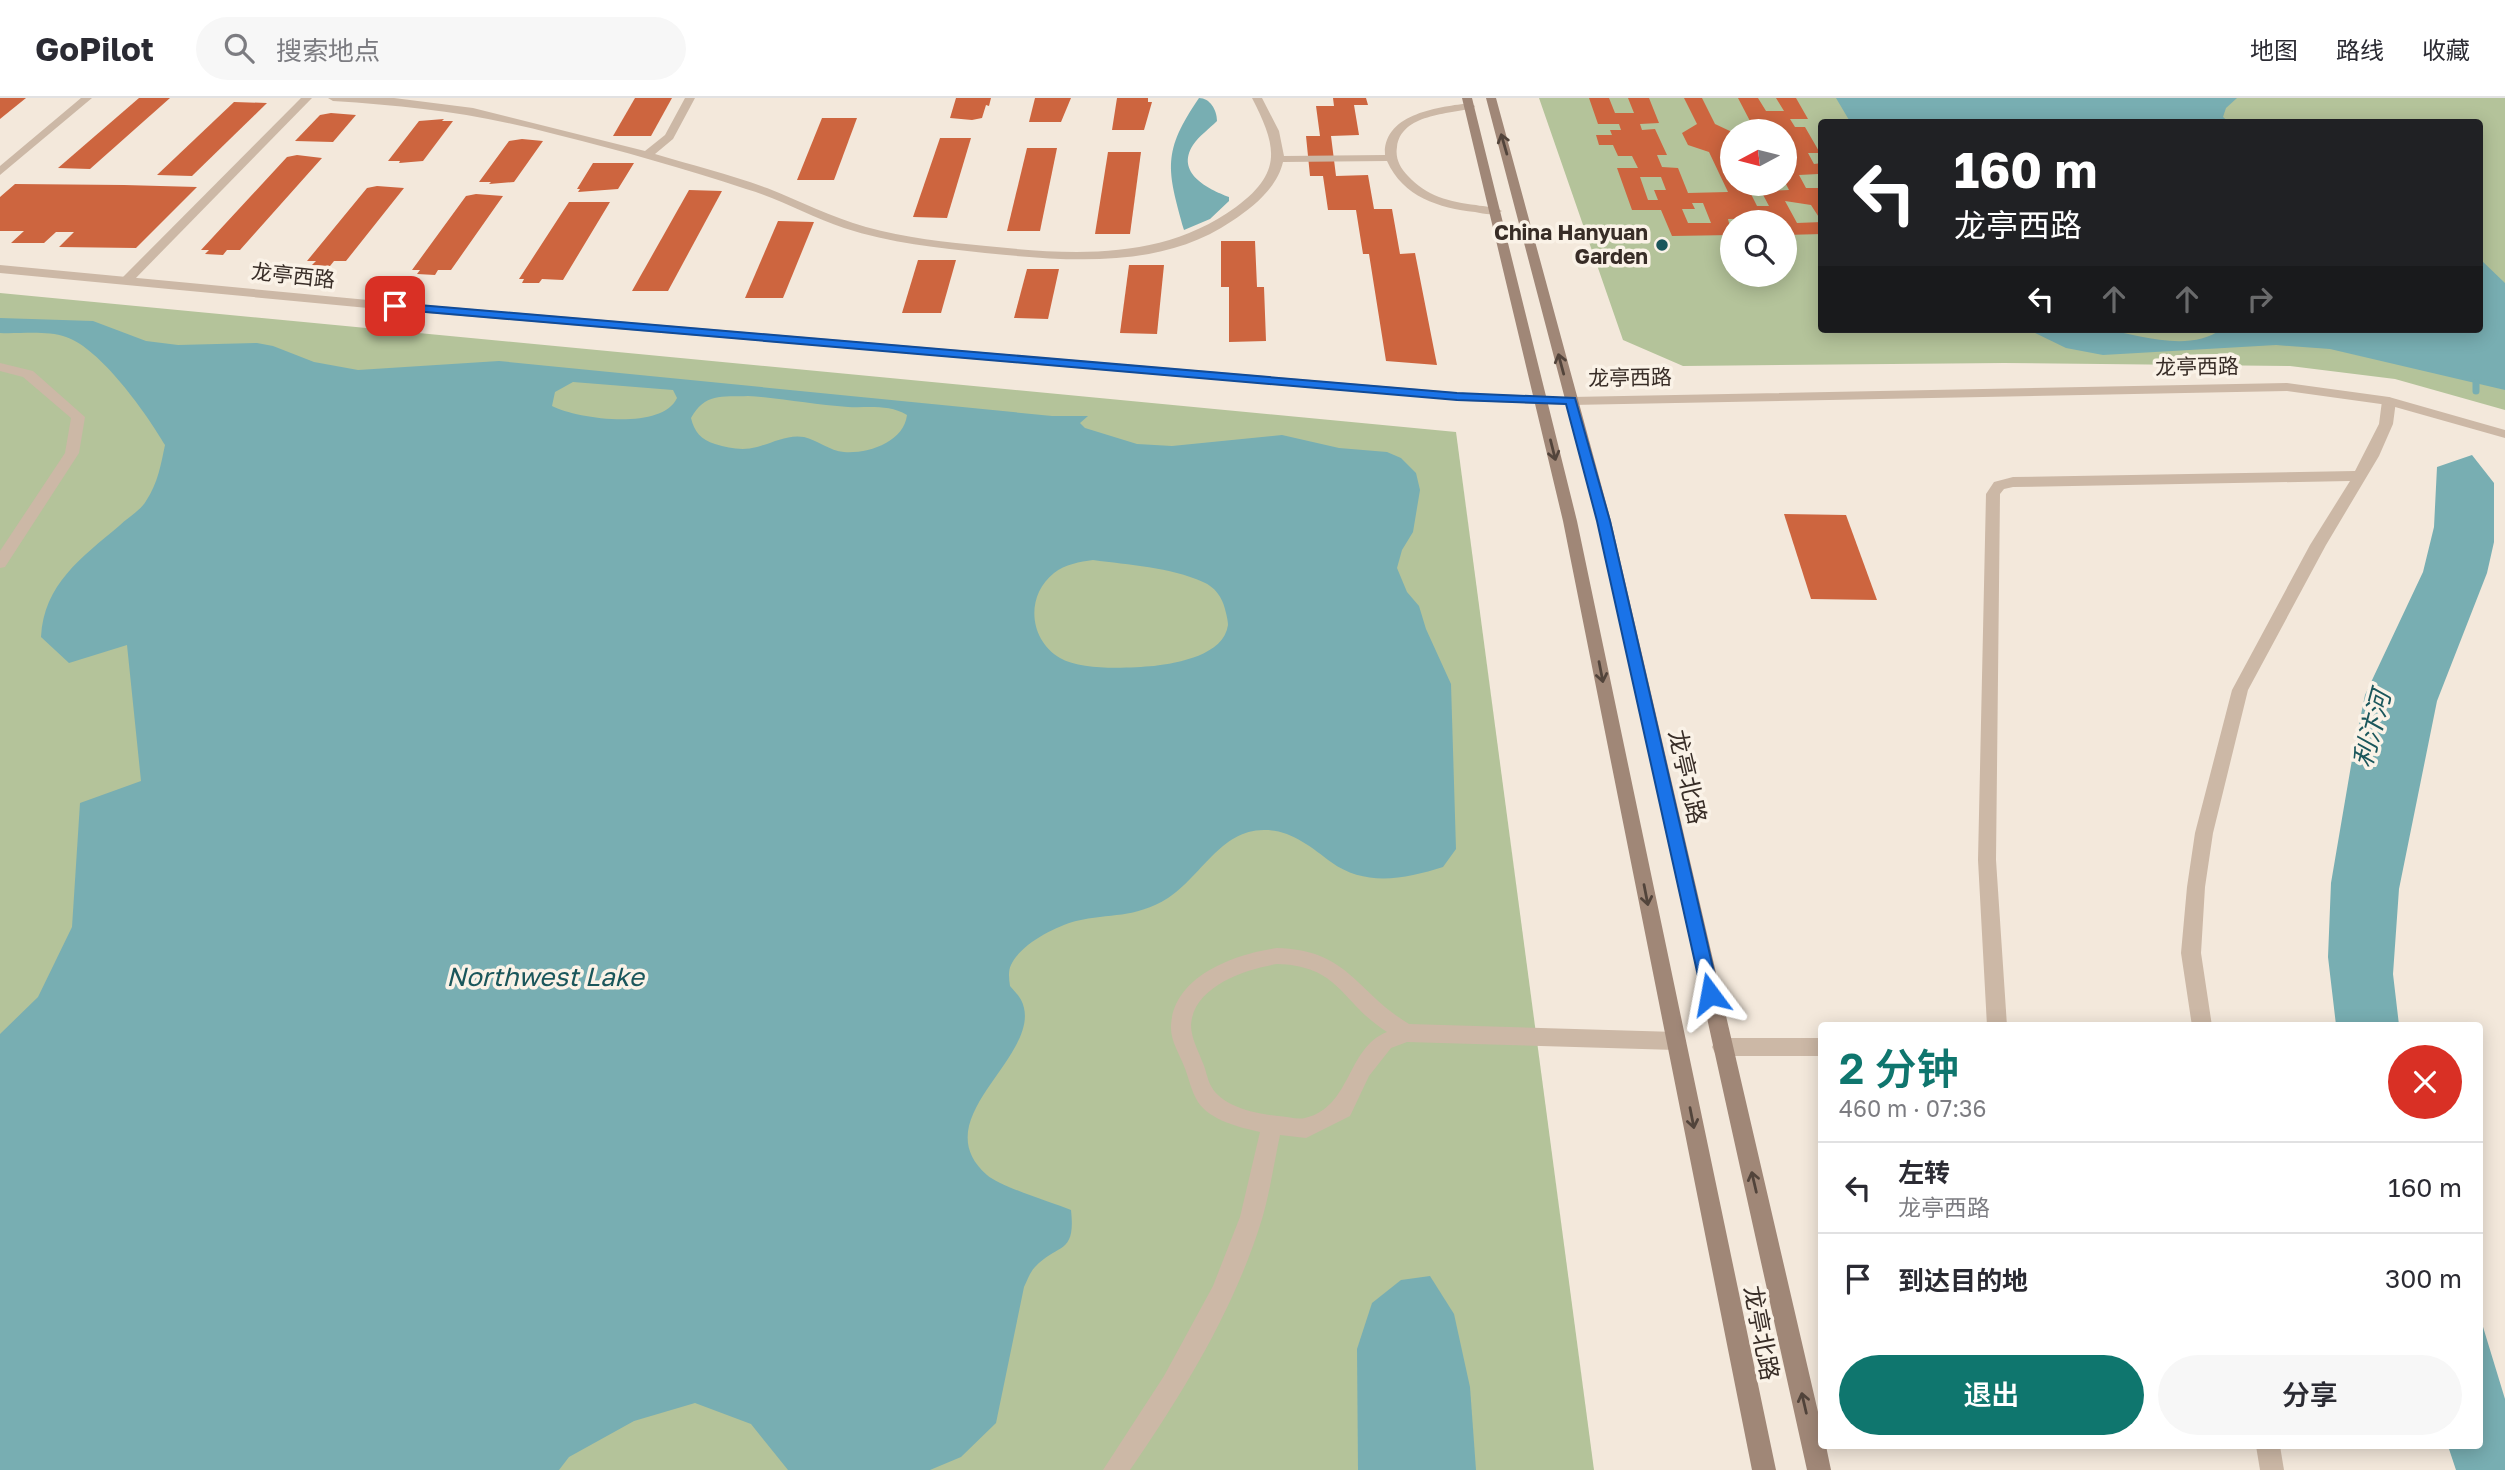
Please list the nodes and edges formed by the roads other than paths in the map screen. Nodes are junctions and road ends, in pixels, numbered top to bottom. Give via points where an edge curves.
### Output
1 (87, 98) edge
2 (307, 98) edge
3 (333, 98) edge
4 (690, 98) edge
5 (1257, 98) edge
6 (1491, 98) edge
7 (1468, 102) edge
8 (646, 156) junction
9 (1392, 158) junction
10 (1278, 159) junction
11 (0, 172) edge
12 (1496, 211) junction
13 (0, 269) edge
14 (127, 281) junction
15 (0, 367) edge
16 (1541, 401) junction
17 (1571, 401) junction
18 (2389, 401) junction
19 (2505, 434) edge
20 (2360, 476) junction
21 (0, 563) edge
22 (1997, 1022) edge
23 (2201, 1022) edge
24 (1406, 1032) junction
25 (1676, 1041) junction
26 (1722, 1046) junction
27 (1818, 1047) edge
28 (1272, 1125) junction
29 (2268, 1449) edge
30 (1115, 1470) edge
31 (1764, 1470) edge
32 (1819, 1470) edge
33 (2272, 1470) edge

1 - 11 street
2 - 14 street
3 - 8 street via 457,108
4 - 8 street via 669,137
5 - 10 street via 1276,135
17 -> 6 main road, 龙亭北路
7 - 9 street via 1413,120 1397,131 1392,138
7 - 12 main road, 龙亭北路
8 - 10 street via 755,188 892,238 1071,256 1153,249 1205,234 1231,219 1268,186
9 - 10 street
9 - 12 street via 1401,177 1433,199 1461,208
12 - 16 main road, 龙亭北路
13 - 14 street, 龙亭西路
14 - 16 street, 龙亭西路
15 - 21 street via 28,374 78,417 72,453
16 - 17 street, 龙亭西路
16 -> 25 main road, 龙亭北路 via 1570,521
17 - 18 street, 龙亭西路 via 2287,387
17 - 26 main road, 龙亭北路 via 1604,521
18 - 19 street, 龙亭西路
18 - 20 street via 2386,424
20 - 22 street via 2012,482 1999,485 1993,494 1987,860
20 - 23 street via 2240,690 2204,833 2196,887 2191,953
24 - 25 street
24 - 28 street via 1384,1042 1362,1069 1343,1110 1306,1128
24 - 28 street via 1379,1015 1340,973 1312,960 1281,956 1225,970 1192,996 1181,1021 1183,1037 1205,1095 1228,1114
25 -> 31 main road, 龙亭北路
26 - 27 street
32 -> 26 main road, 龙亭北路
28 - 30 street via 1248,1228 1212,1315
29 - 33 street

